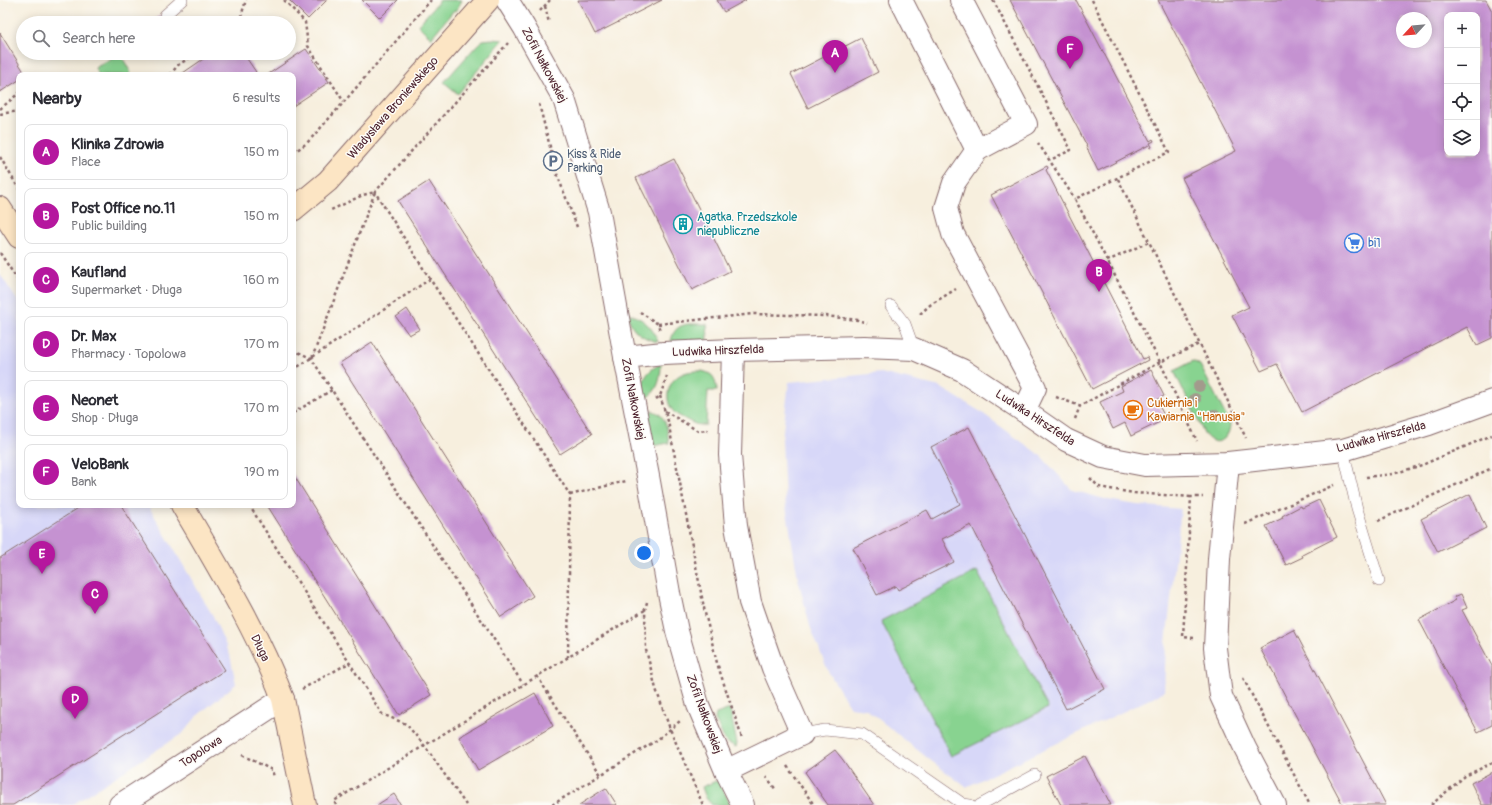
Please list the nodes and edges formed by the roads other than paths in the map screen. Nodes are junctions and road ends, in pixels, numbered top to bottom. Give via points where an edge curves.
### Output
1 (182, 0) edge
2 (488, 0) edge
3 (506, 0) edge
4 (901, 0) edge
5 (961, 0) edge
6 (165, 15) dead end
7 (977, 150) junction
8 (0, 208) edge
9 (296, 208) edge
10 (16, 232) edge
11 (891, 306) dead end
12 (914, 349) junction
13 (732, 350) junction
14 (625, 357) junction
15 (1492, 401) edge
16 (1024, 411) junction
17 (1343, 450) junction
18 (1218, 464) junction
19 (184, 508) edge
20 (1379, 581) dead end
21 (283, 699) junction
22 (802, 734) junction
23 (726, 771) junction
24 (1035, 775) dead end
25 (120, 805) edge
26 (305, 805) edge
27 (743, 805) edge
28 (970, 805) edge
29 (980, 805) edge
30 (1275, 805) edge

1 - 6 lane
2 - 9 street, Władysława Broniewskiego via 328,181
3 - 14 street, Zofii Nałkowskiej via 524,26 564,99 599,212
4 - 7 street
5 - 7 street via 1026,124
7 - 16 street via 954,183 946,208 953,234 1035,388
8 - 10 street
11 - 12 lane via 905,324
12 - 13 street, Ludwika Hirszfelda via 864,346
12 - 16 street, Ludwika Hirszfelda via 962,370
13 - 14 street, Ludwika Hirszfelda
13 - 22 street via 730,454 736,526 750,602 772,668
14 - 23 street, Zofii Nałkowskiej via 677,631 698,705
15 - 17 street, Ludwika Hirszfelda via 1429,424
16 - 18 street, Ludwika Hirszfelda via 1066,440 1103,457 1145,465
17 - 18 street, Ludwika Hirszfelda
17 - 20 lane via 1357,509
18 - 30 street via 1219,559 1215,648 1221,696
19 - 21 street, Długa via 236,597
21 - 25 street, Topolowa
21 - 26 street, Długa
22 - 23 street via 757,765
22 - 28 lane via 825,730 862,734 963,804
23 - 27 street, Zofii Nałkowskiej
24 - 29 lane

